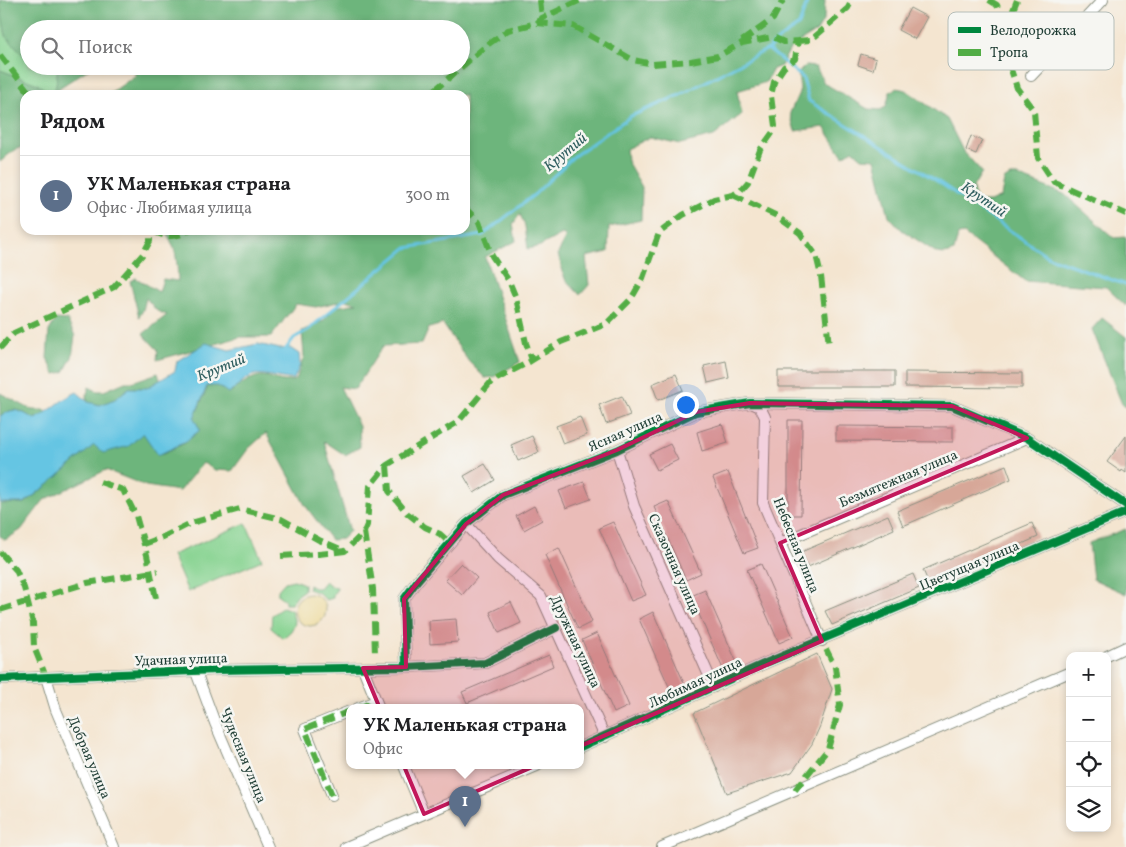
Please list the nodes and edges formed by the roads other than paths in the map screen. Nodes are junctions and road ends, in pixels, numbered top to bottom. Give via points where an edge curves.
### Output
1 (1103, 0) edge
2 (1092, 12) edge
3 (1037, 70) edge
4 (1031, 76) dead end
5 (750, 403) junction
6 (1027, 438) junction
7 (617, 450) junction
8 (1126, 505) edge
9 (1126, 512) edge
10 (466, 524) junction
11 (780, 544) junction
12 (556, 628) junction
13 (822, 641) junction
14 (1126, 647) edge
15 (1111, 654) edge
16 (406, 667) junction
17 (363, 668) junction
18 (196, 672) junction
19 (1066, 674) edge
20 (46, 677) junction
21 (0, 679) edge
22 (714, 687) junction
23 (377, 704) edge
24 (346, 714) edge
25 (605, 736) junction
26 (584, 745) edge
27 (405, 769) edge
28 (530, 769) edge
29 (332, 794) dead end
30 (424, 814) junction
31 (114, 847) edge
32 (268, 847) edge
33 (346, 847) edge
34 (662, 847) edge

1 - 2 street
3 - 4 street
5 - 6 street, Ясная улица via 952,406
5 - 7 street, Ясная улица via 696,412
5 - 11 street, Небесная улица via 760,407 765,418 763,503
6 - 8 street, Ясная улица
6 - 11 street, Безмятежная улица
7 - 10 street, Ясная улица via 503,495
7 - 22 street, Сказочная улица via 634,506
9 - 13 street, Цветущая улица
10 - 12 street, Дружная улица via 498,559 541,596
10 - 16 street, Ясная улица via 404,599
11 - 13 street, Небесная улица
12 - 16 street, Удачная улица via 485,663
12 - 25 street, Дружная улица
13 - 22 street, Любимая улица
14 - 15 street
16 - 17 street, Удачная улица
17 - 18 street, Удачная улица
17 - 23 street
18 - 20 street, Удачная улица
18 - 32 street, Чудесная улица
19 - 34 street
20 - 21 street, Удачная улица
20 - 31 street, Добрая улица via 56,710
22 - 25 street, Любимая улица
24 - 29 street via 305,729
25 - 26 street, Любимая улица
27 - 30 street
28 - 30 street
30 - 33 street

